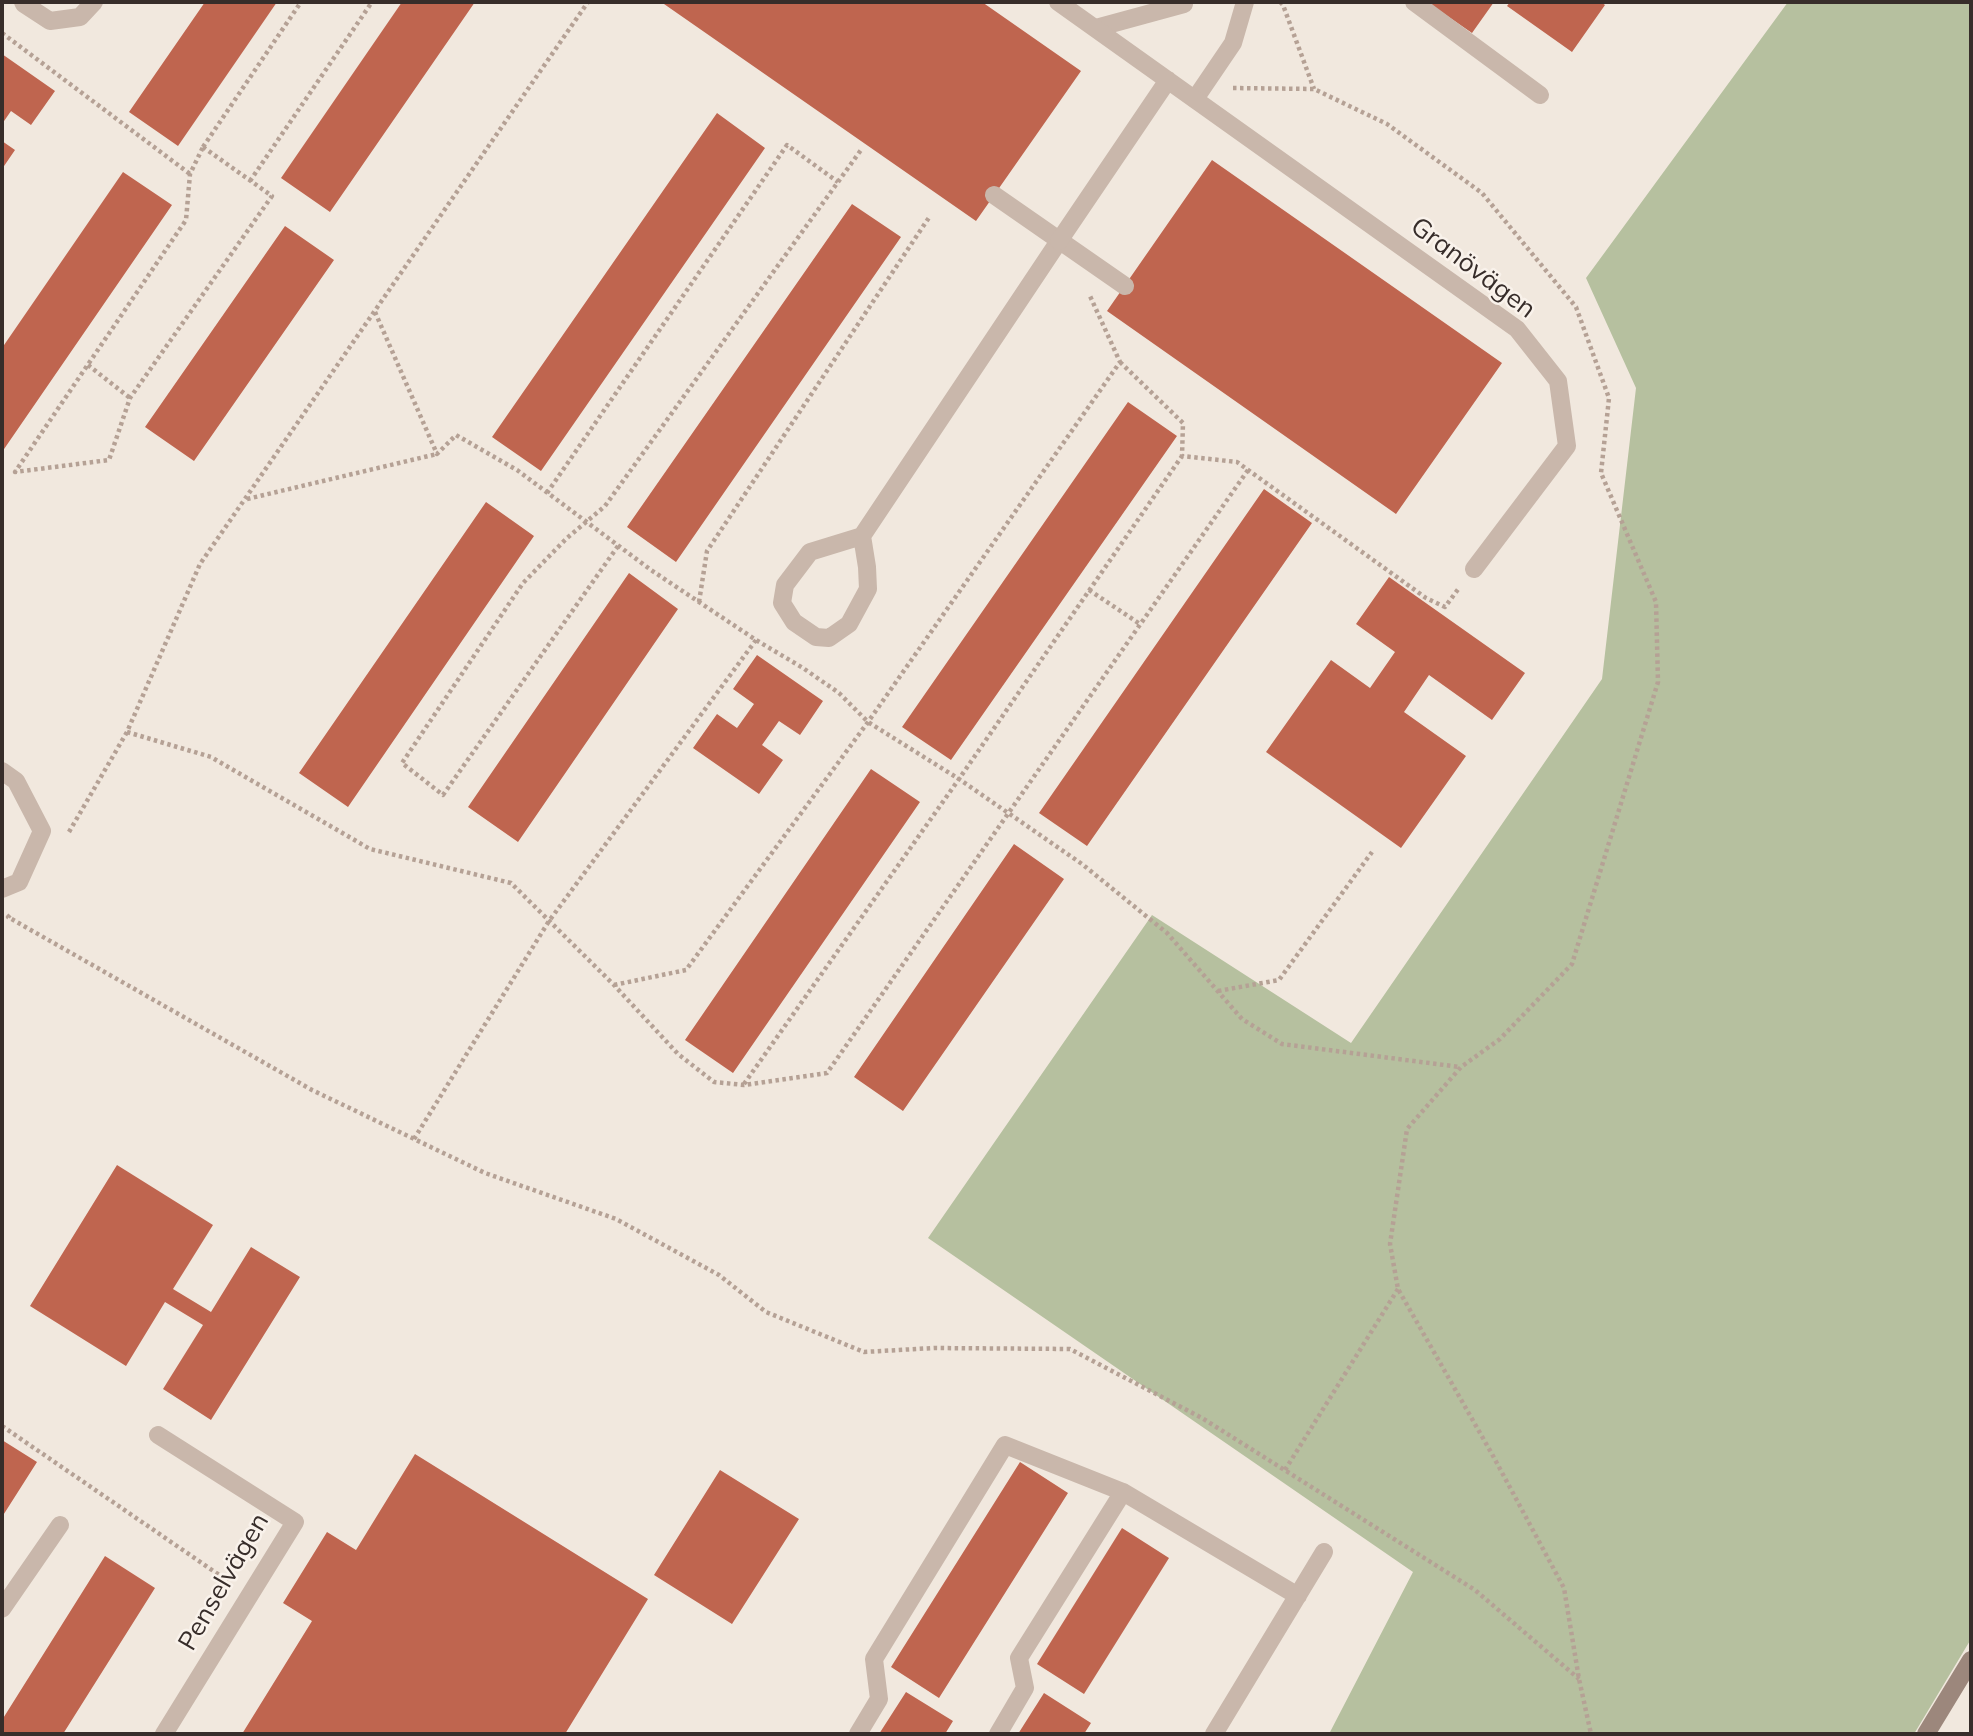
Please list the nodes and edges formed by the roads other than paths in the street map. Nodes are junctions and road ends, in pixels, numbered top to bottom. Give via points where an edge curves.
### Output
1 (23, 2) edge
2 (94, 2) edge
3 (1058, 2) edge
4 (1245, 2) edge
5 (1414, 2) edge
6 (1184, 4) dead end
7 (1096, 28) junction
8 (1168, 80) junction
9 (1540, 95) dead end
10 (1195, 99) junction
11 (994, 195) dead end
12 (1059, 241) junction
13 (1125, 286) dead end
14 (862, 536) junction
15 (1474, 569) road end
16 (2, 771) edge
17 (2, 890) edge
18 (158, 1435) dead end
19 (1123, 1492) junction
20 (60, 1525) dead end
21 (1324, 1552) dead end
22 (1298, 1596) junction
23 (2, 1609) edge
24 (1971, 1660) edge
25 (164, 1734) edge
26 (858, 1734) edge
27 (998, 1734) edge
28 (1214, 1734) edge
29 (1926, 1734) edge

1 - 2 street via 50,21 80,17
3 - 7 street, Granövägen
4 - 10 street via 1233,43
5 - 9 street
6 - 7 street
7 - 8 street, Granövägen
8 - 10 street, Granövägen
8 - 12 street
10 - 15 street, Granövägen via 1517,329 1558,381 1567,446
11 - 12 street
12 - 13 street
12 - 14 street
14 - 14 street via 869,589 849,624 829,638 816,637 794,622 782,603 785,585 810,552
16 - 17 street via 16,781 42,831 19,882
18 - 25 street, Penselvägen via 295,1522
19 - 22 street
19 - 26 street via 1005,1445 874,1660 879,1699
19 - 27 street via 1019,1658 1025,1688
20 - 23 street
21 - 22 street
22 - 28 street
24 - 29 street

